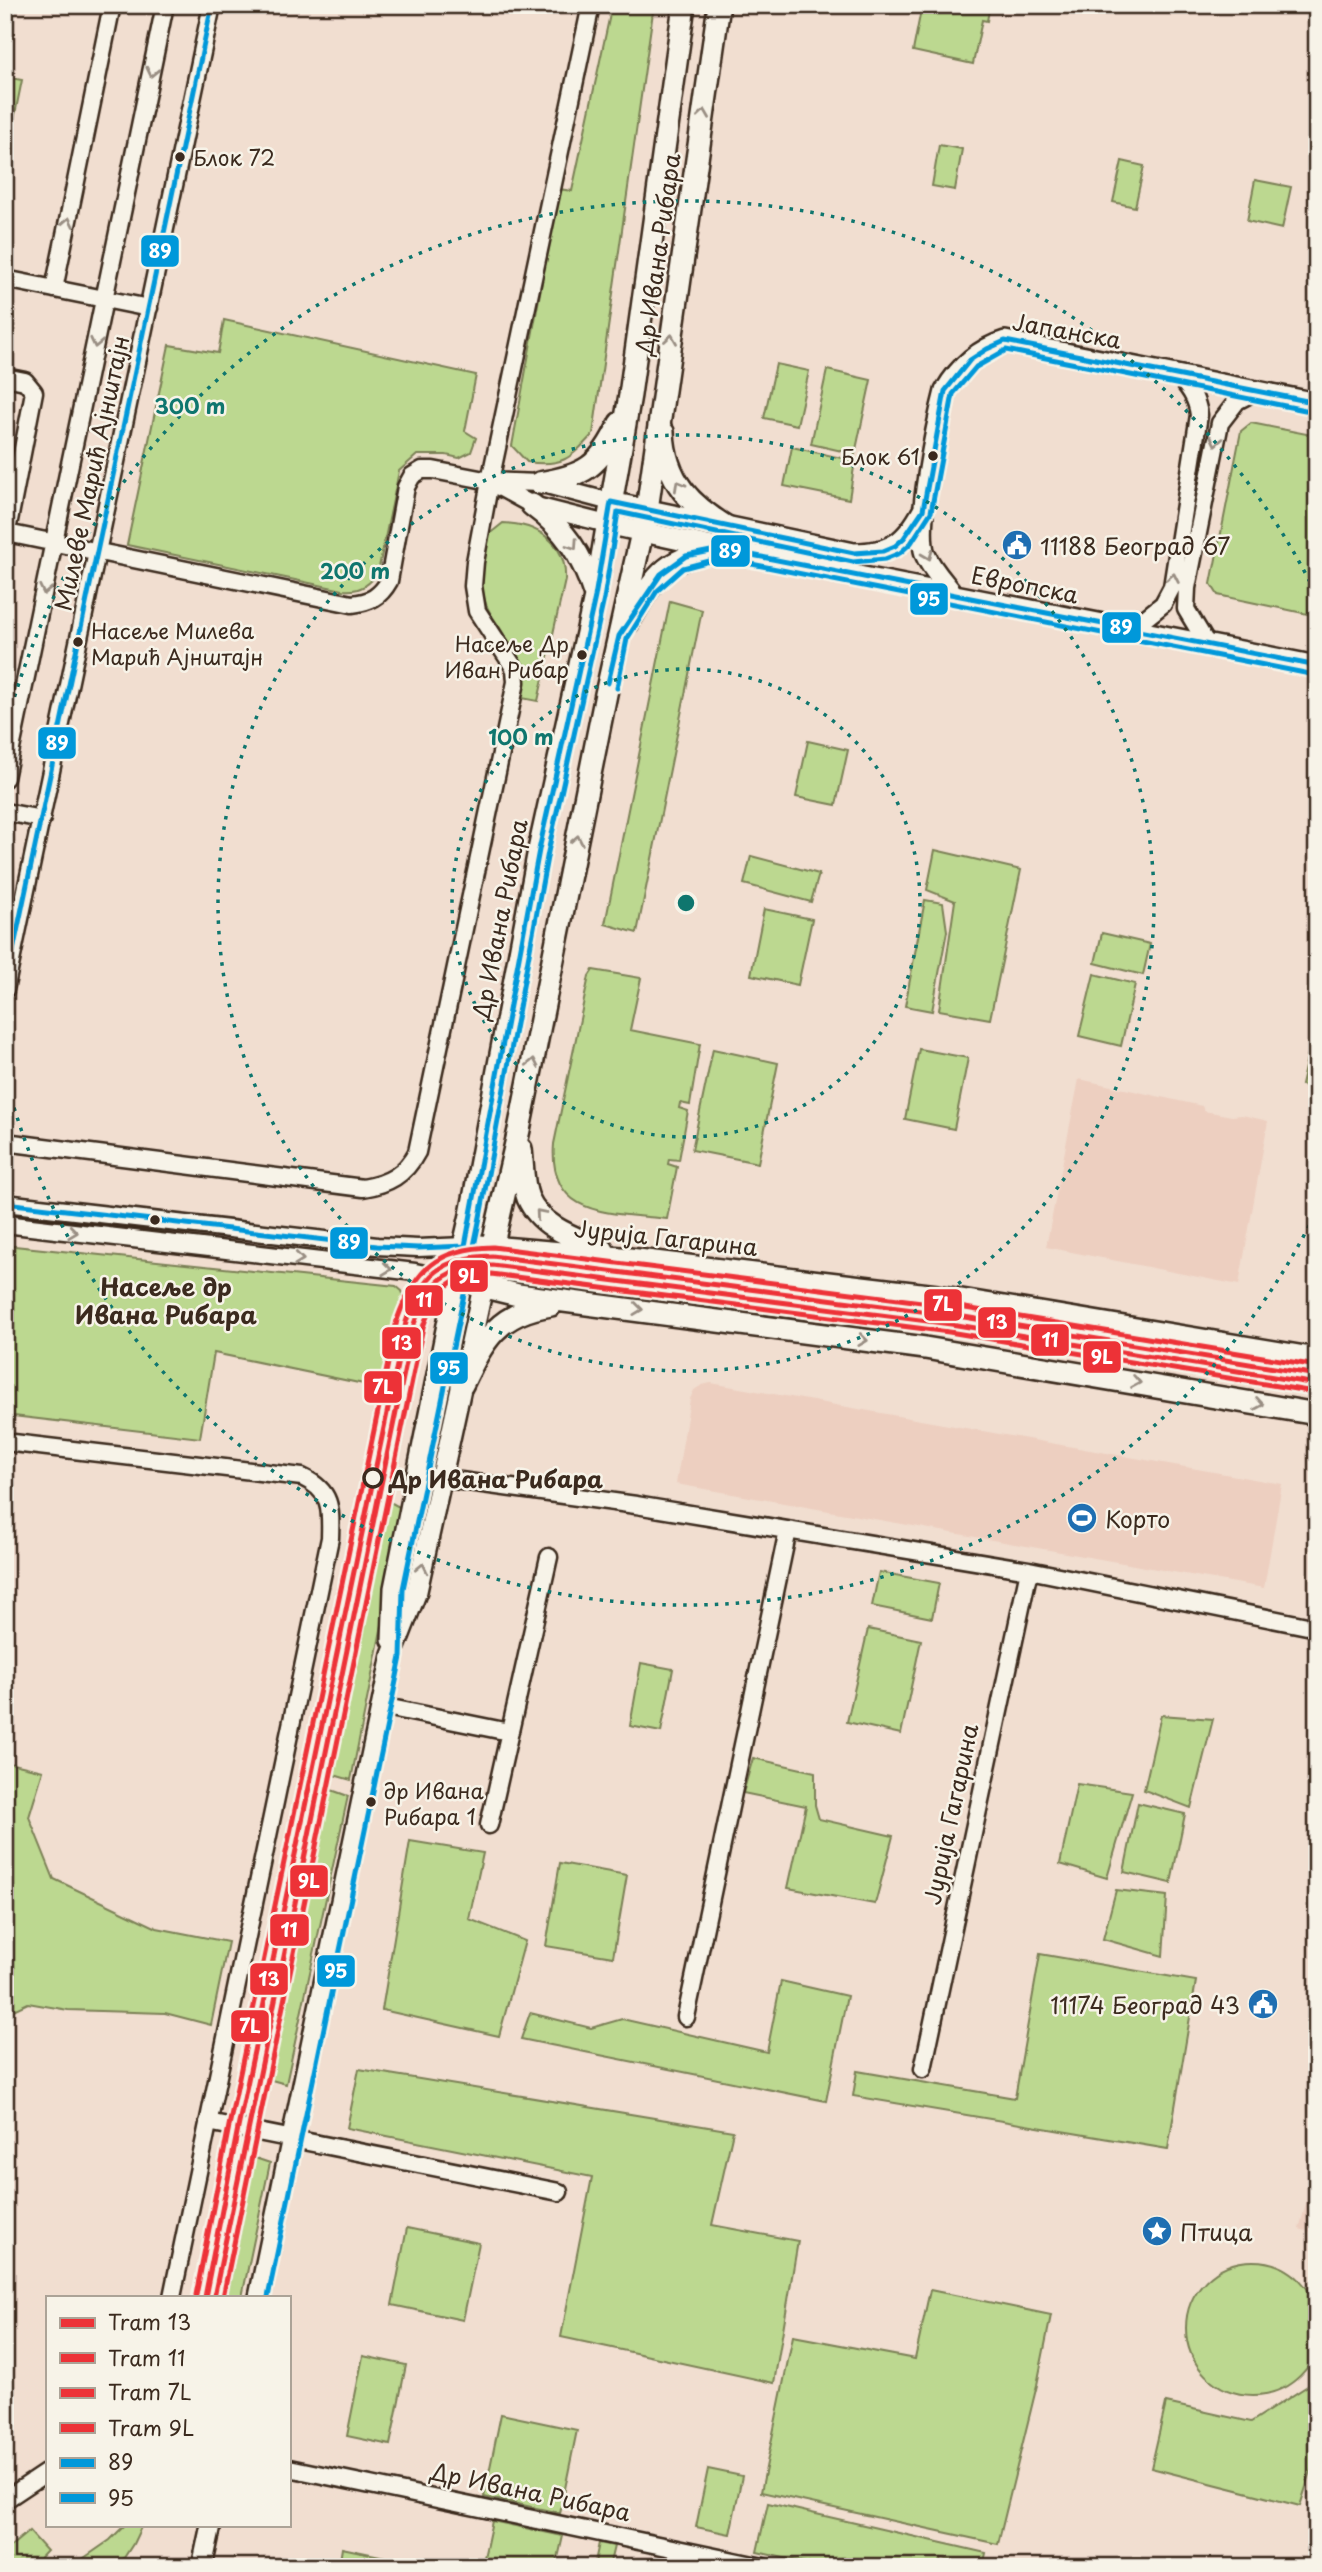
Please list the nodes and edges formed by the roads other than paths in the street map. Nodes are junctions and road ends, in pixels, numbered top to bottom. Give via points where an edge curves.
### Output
1 (112, 5) edge
2 (166, 5) edge
3 (212, 5) edge
4 (591, 5) edge
5 (684, 5) edge
6 (719, 5) edge
7 (5, 278) edge
8 (54, 289) junction
9 (105, 299) junction
10 (149, 308) junction
11 (1176, 375) junction
12 (5, 377) edge
13 (1256, 391) junction
14 (630, 395) junction
15 (1317, 403) edge
16 (662, 407) junction
17 (490, 481) junction
18 (538, 483) junction
19 (611, 502) junction
20 (533, 506) junction
21 (647, 510) junction
22 (923, 510) junction
23 (607, 524) junction
24 (730, 529) junction
25 (643, 531) junction
26 (6, 537) edge
27 (55, 544) junction
28 (721, 548) junction
29 (98, 552) junction
30 (953, 594) junction
31 (595, 597) junction
32 (1132, 629) junction
33 (620, 636) junction
34 (1207, 644) junction
35 (1317, 666) edge
36 (5, 778) edge
37 (5, 812) edge
38 (42, 820) junction
39 (5, 990) edge
40 (519, 1130) junction
41 (5, 1142) edge
42 (5, 1203) edge
43 (5, 1224) edge
44 (465, 1246) junction
45 (494, 1246) junction
46 (621, 1258) junction
47 (456, 1280) junction
48 (484, 1287) junction
49 (570, 1301) junction
50 (1317, 1359) edge
51 (462, 1385) junction
52 (1317, 1414) edge
53 (5, 1442) edge
54 (417, 1475) junction
55 (441, 1479) junction
56 (788, 1530) junction
57 (548, 1557) dead end
58 (1029, 1570) junction
59 (1317, 1628) edge
60 (392, 1655) junction
61 (382, 1706) junction
62 (509, 1732) junction
63 (489, 1825) dead end
64 (686, 2017) dead end
65 (923, 2069) dead end
66 (208, 2122) junction
67 (292, 2139) junction
68 (559, 2192) dead end
69 (172, 2296) edge
70 (259, 2296) edge
71 (290, 2468) edge
72 (46, 2473) edge
73 (5, 2500) edge
74 (211, 2526) edge
75 (202, 2567) edge
76 (763, 2567) edge

8 -> 1 street
2 -> 9 street, Милеве Марић Ајнштајн
3 - 10 street, Милеве Марић Ајнштајн
4 - 17 street, Др Ивана Рибара
5 - 14 main road, Др Ивана Рибара
16 -> 6 main road, Др Ивана Рибара
7 - 8 street, Милеве Марић Ајнштајн
8 - 9 street, Милеве Марић Ајнштајн
9 - 10 street
9 -> 27 street, Милеве Марић Ајнштајн
10 - 29 street, Милеве Марић Ајнштајн
11 - 13 street, Јапанска
11 - 22 street, Јапанска via 1006,341 994,344 969,361 945,391
32 -> 11 street via 1163,604 1172,587 1199,415 1194,395
12 - 26 street via 25,381 34,392
13 - 15 street, Јапанска
13 -> 34 street via 1237,401 1220,423 1187,588 1186,609
14 - 18 main road via 609,445 589,467 567,479
14 - 19 main road, Др Ивана Рибара
16 - 21 main road, Др Ивана Рибара
24 -> 16 main road via 681,491 663,438
17 - 18 street
17 - 20 street
17 - 29 street via 433,470 412,476 406,486 389,581 382,592 364,603 340,602
17 - 41 street, Др Ивана Рибара via 473,595 481,619 515,669 516,682 436,1067 411,1162 387,1184 363,1188
18 - 19 street
19 - 21 street
19 - 23 main road, Др Ивана Рибара
20 - 23 street
20 -> 31 main road via 577,549
21 - 24 street
21 - 25 main road, Др Ивана Рибара
22 - 24 street, Јапанска via 895,546 871,553
22 -> 30 street, Јапанска via 924,551
23 - 25 street
23 - 31 main road, Др Ивана Рибара
25 - 28 street, Европска
25 - 33 main road, Др Ивана Рибара
26 - 27 street
27 - 29 street
27 -> 36 street, Милеве Марић Ајнштајн
28 - 30 street, Европска
28 - 33 main road via 672,564 650,586
29 - 38 street, Милеве Марић Ајнштајн
30 - 32 street, Европска
31 - 44 main road, Др Ивана Рибара via 536,863
32 - 34 street, Европска
40 -> 33 main road, Др Ивана Рибара
34 - 35 street, Европска
37 - 38 street
38 - 39 street, Милеве Марић Ајнштајн
40 - 45 main road, Др Ивана Рибара
46 -> 40 main road via 559,1230 539,1214 526,1191
42 - 44 street, Јурија Гагарина via 377,1246
43 -> 47 street
44 - 45 main road, Јурија Гагарина
44 - 47 main road, Др Ивана Рибара
45 - 46 main road, Јурија Гагарина
45 - 48 main road, Др Ивана Рибара
46 - 50 main road, Јурија Гагарина via 937,1296
47 - 48 main road
47 - 54 street, Др Ивана Рибара
48 - 49 main road
48 - 51 street, Др Ивана Рибара
49 - 51 main road via 512,1316 483,1345
49 -> 52 main road via 925,1348
51 - 55 street, Др Ивана Рибара
53 - 66 street via 302,1477 321,1488 331,1509 330,1538
54 - 55 street
54 - 60 street, Др Ивана Рибара via 394,1588
55 - 56 street via 636,1504
60 -> 55 street, Др Ивана Рибара via 417,1591
56 - 58 street
56 - 64 street
57 - 62 street
58 - 59 street
58 - 65 street, Јурија Гагарина
60 - 61 street, Др Ивана Рибара
61 - 62 street
61 - 67 street, Др Ивана Рибара
62 - 63 street
66 - 67 street
66 - 69 street
67 - 68 street
67 - 70 street, Др Ивана Рибара
71 - 76 street, Др Ивана Рибара
72 - 73 street
74 - 75 street

